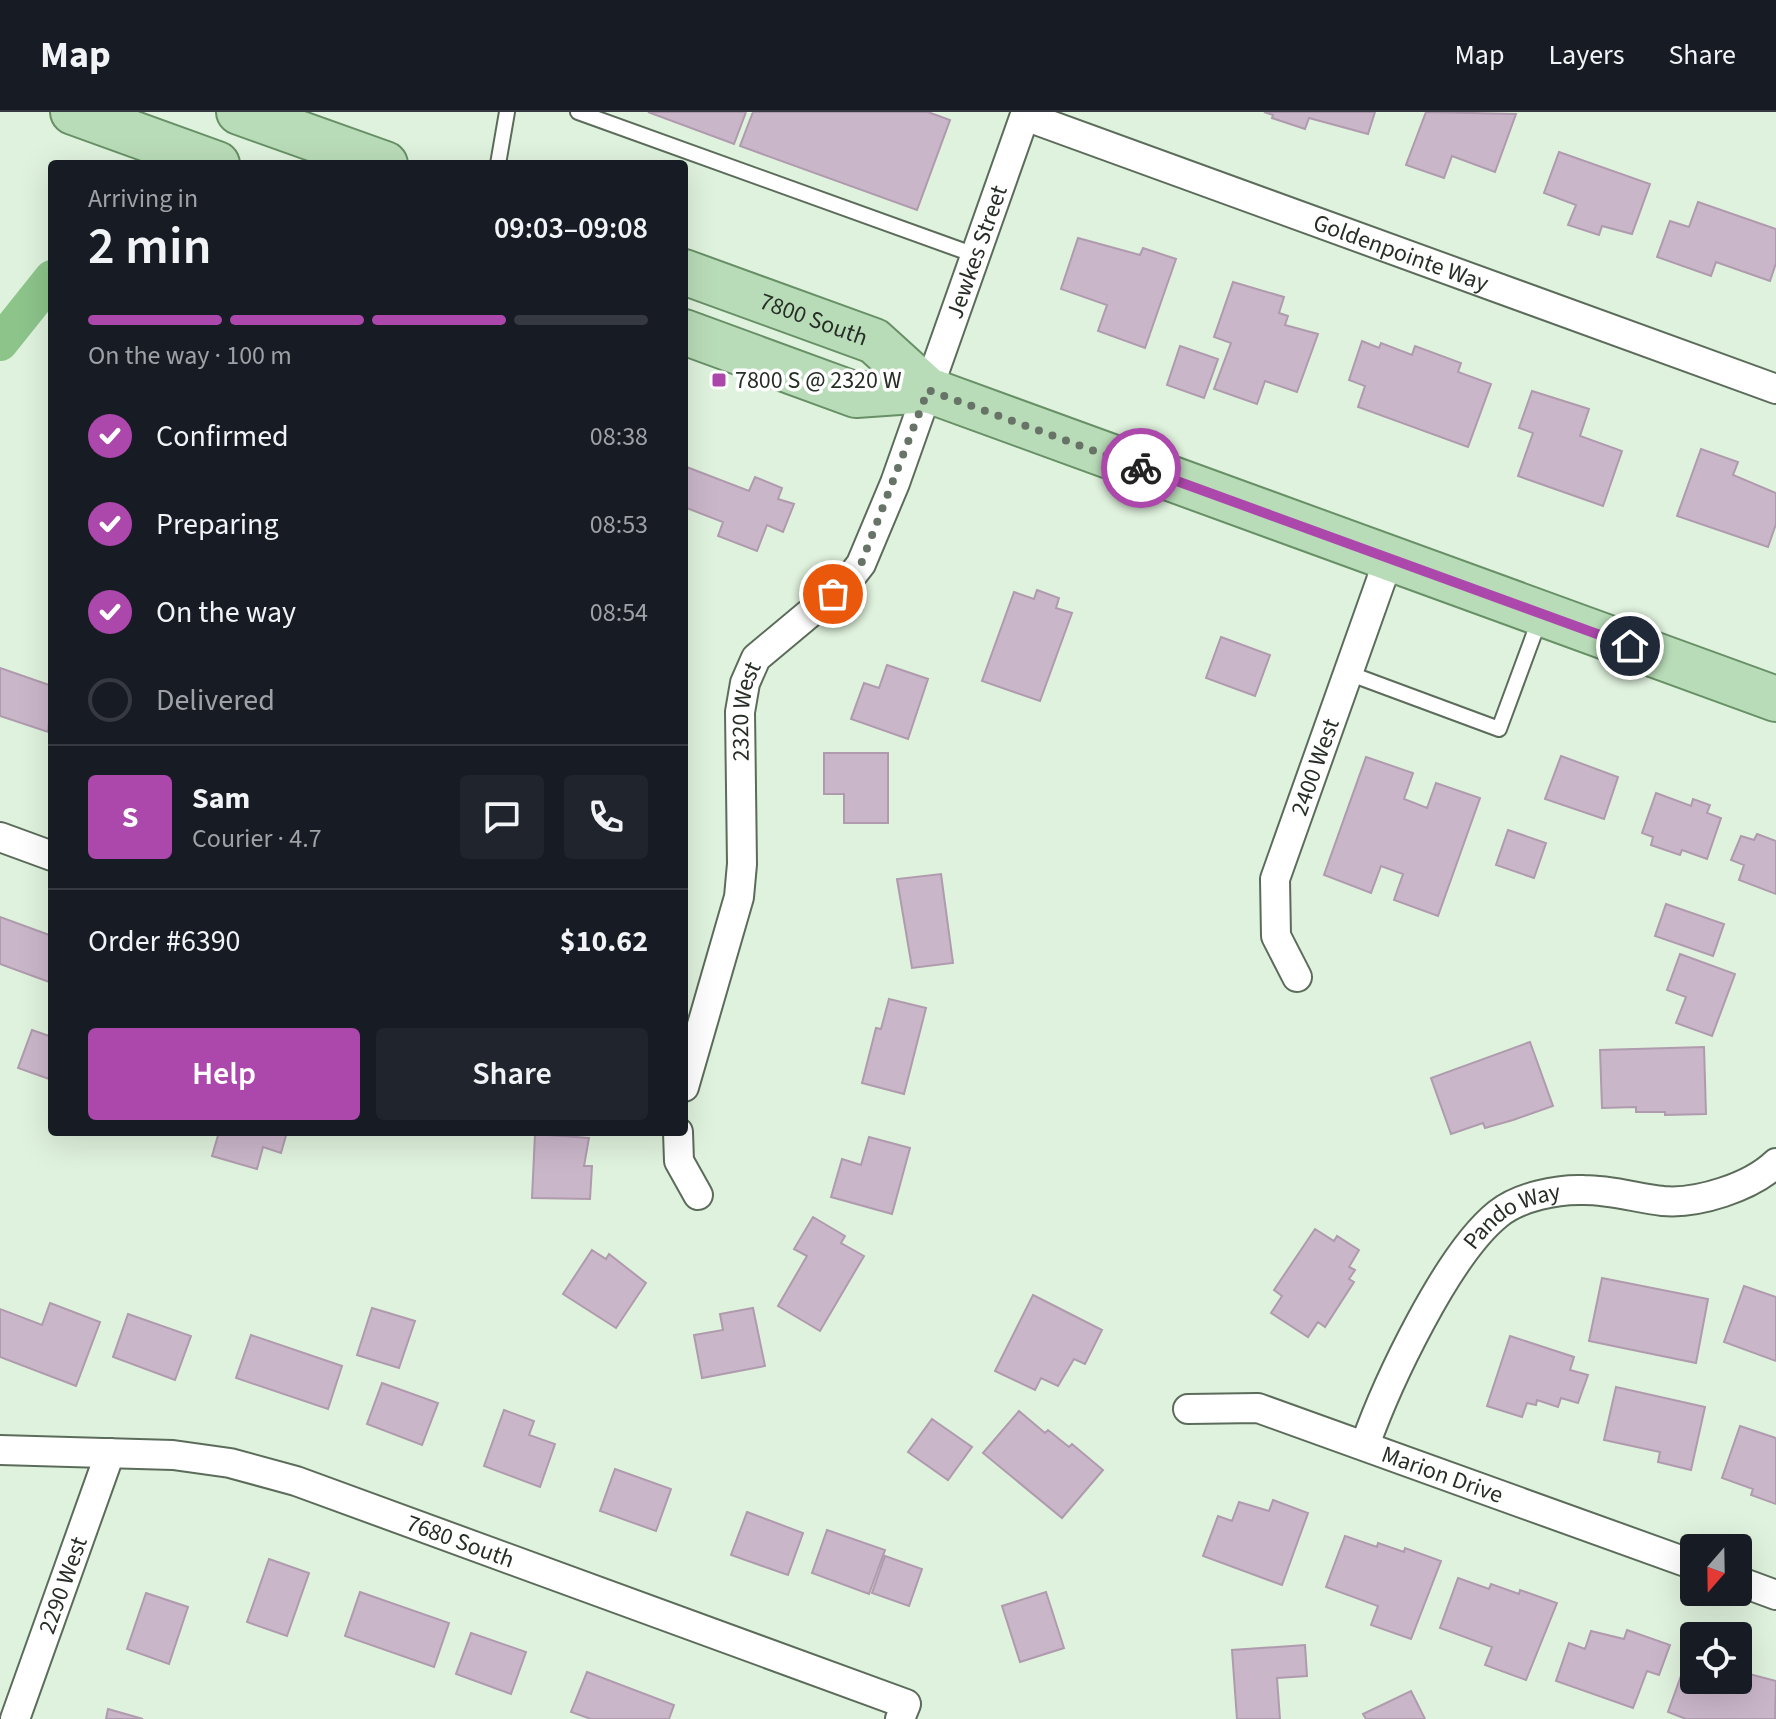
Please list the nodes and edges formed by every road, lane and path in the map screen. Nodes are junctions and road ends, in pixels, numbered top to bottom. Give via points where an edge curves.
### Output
1 (73, 112) edge
2 (239, 112) edge
3 (507, 112) edge
4 (578, 112) edge
5 (1025, 114) edge
6 (206, 160) edge
7 (374, 160) edge
8 (499, 160) edge
9 (975, 255) junction
10 (688, 273) edge
11 (688, 333) edge
12 (1776, 389) edge
13 (928, 390) junction
14 (1389, 558) junction
15 (1542, 614) junction
16 (1348, 673) junction
17 (1776, 699) edge
18 (0, 837) edge
19 (48, 855) edge
20 (1297, 977) dead end
21 (688, 1073) edge
22 (678, 1136) edge
23 (1776, 1163) edge
24 (698, 1195) dead end
25 (1188, 1409) dead end
26 (1365, 1445) junction
27 (0, 1450) edge
28 (110, 1453) junction
29 (1680, 1560) edge
30 (1752, 1586) edge
31 (1776, 1595) edge
32 (903, 1712) edge
33 (15, 1719) edge

1 - 6 main road
2 - 7 main road
3 - 8 lane
4 - 9 lane
5 - 9 street, Jewkes Street
5 - 12 street, Goldenpointe Way
9 - 13 street, Jewkes Street
10 - 13 main road, 7800 South via 874,341
11 - 13 main road, 7800 South via 856,395
13 - 14 main road, 7800 South
13 - 21 street, 2320 West via 861,564 838,590 756,658 745,683 740,712 739,897
14 - 15 main road, 7800 South
14 - 16 street, 2400 West
15 - 16 lane via 1499,729
15 - 17 main road, 7800 South
16 - 20 street, 2400 West via 1275,879 1276,936
18 - 19 street
22 - 24 street via 679,1161
23 - 26 street, Pando Way via 1699,1199 1666,1201 1585,1190 1547,1193 1500,1212 1450,1273 1392,1378
25 - 26 street, Marion Drive via 1258,1408
26 - 29 street, Marion Drive
27 - 28 street, 7680 South
28 - 32 street, 7680 South via 230,1463 296,1481
28 - 33 street, 2290 West
30 - 31 street

